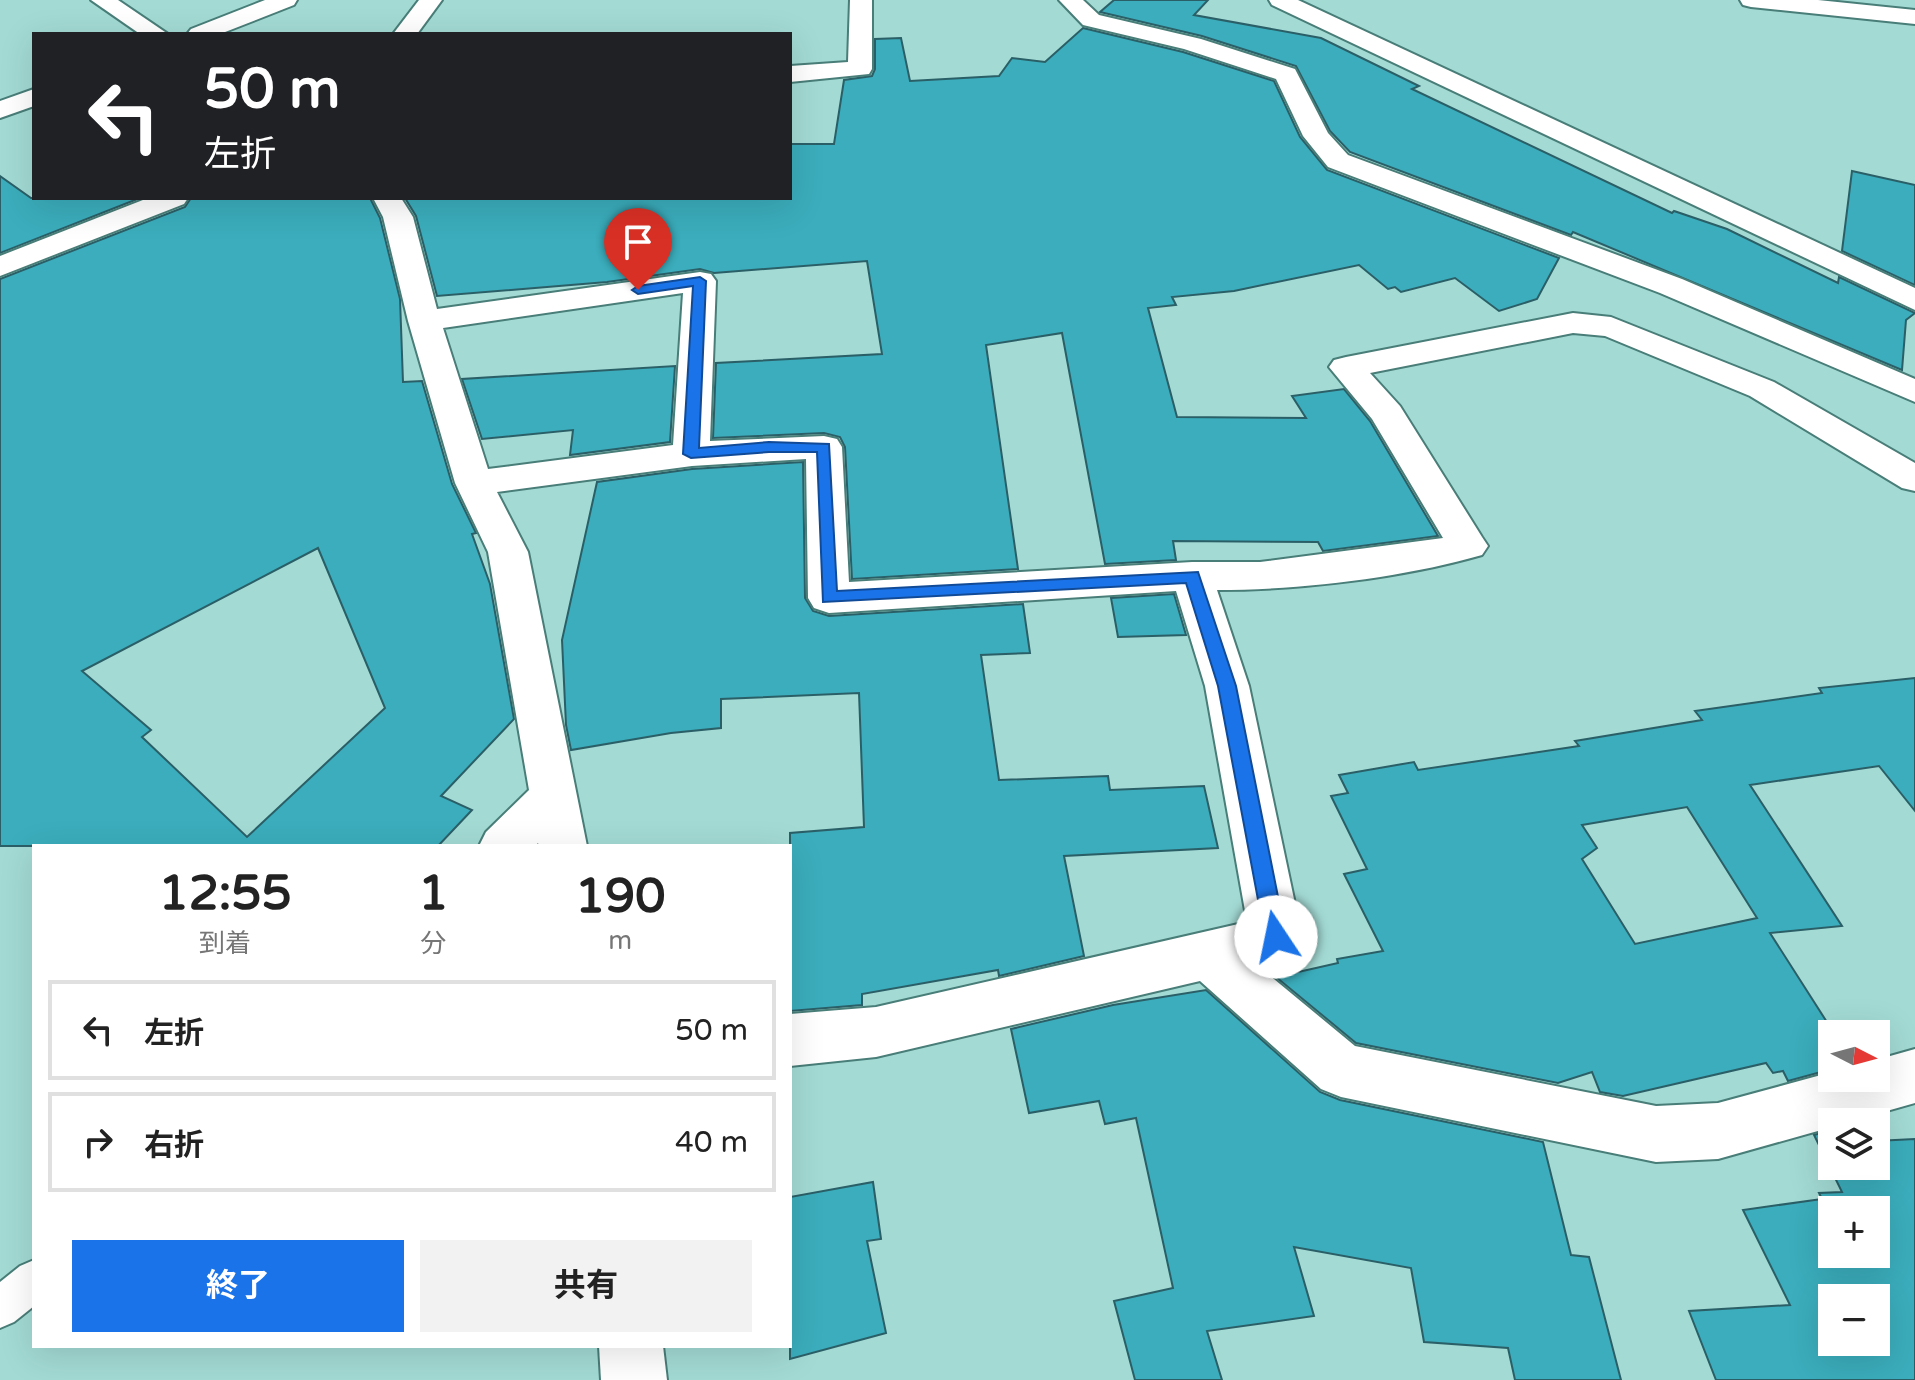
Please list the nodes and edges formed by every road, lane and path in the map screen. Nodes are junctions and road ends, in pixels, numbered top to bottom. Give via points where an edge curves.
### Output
1 (102, 0) edge
2 (286, 0) edge
3 (431, 0) edge
4 (861, 0) edge
5 (1070, 0) edge
6 (1280, 0) edge
7 (1751, 0) edge
8 (1915, 17) edge
9 (153, 32) edge
10 (204, 32) edge
11 (407, 32) edge
12 (792, 74) edge
13 (32, 98) edge
14 (0, 110) edge
15 (169, 200) edge
16 (388, 200) edge
17 (0, 267) edge
18 (1915, 300) edge
19 (424, 321) junction
20 (1915, 392) edge
21 (691, 454) junction
22 (1915, 479) edge
23 (474, 483) junction
24 (1192, 576) junction
25 (555, 795) junction
26 (505, 844) edge
27 (563, 844) edge
28 (1208, 956) junction
29 (792, 1040) edge
30 (1915, 1076) edge
31 (32, 1282) edge
32 (0, 1308) edge
33 (631, 1348) edge
34 (634, 1380) edge

1 - 9 street
2 - 10 street
3 - 11 street
4 - 12 street via 860,69
5 - 20 street via 1091,20 1286,74 1316,136 1338,161 1671,286
6 - 18 street
7 - 8 street
13 - 14 street
15 - 17 street
16 - 19 street via 398,217
19 - 21 street via 700,281
19 - 23 street
21 - 23 street
21 - 24 street via 824,447 829,598
22 - 24 street via 1762,389 1611,327 1573,323 1346,367 1387,414 1468,546 1260,576
23 - 25 street via 508,552
24 - 28 street via 1227,686 1276,937
25 - 26 street
25 - 27 street
28 - 29 street via 876,1032
28 - 30 street via 1341,1070 1656,1134 1718,1131
31 - 32 lane
33 - 34 street

